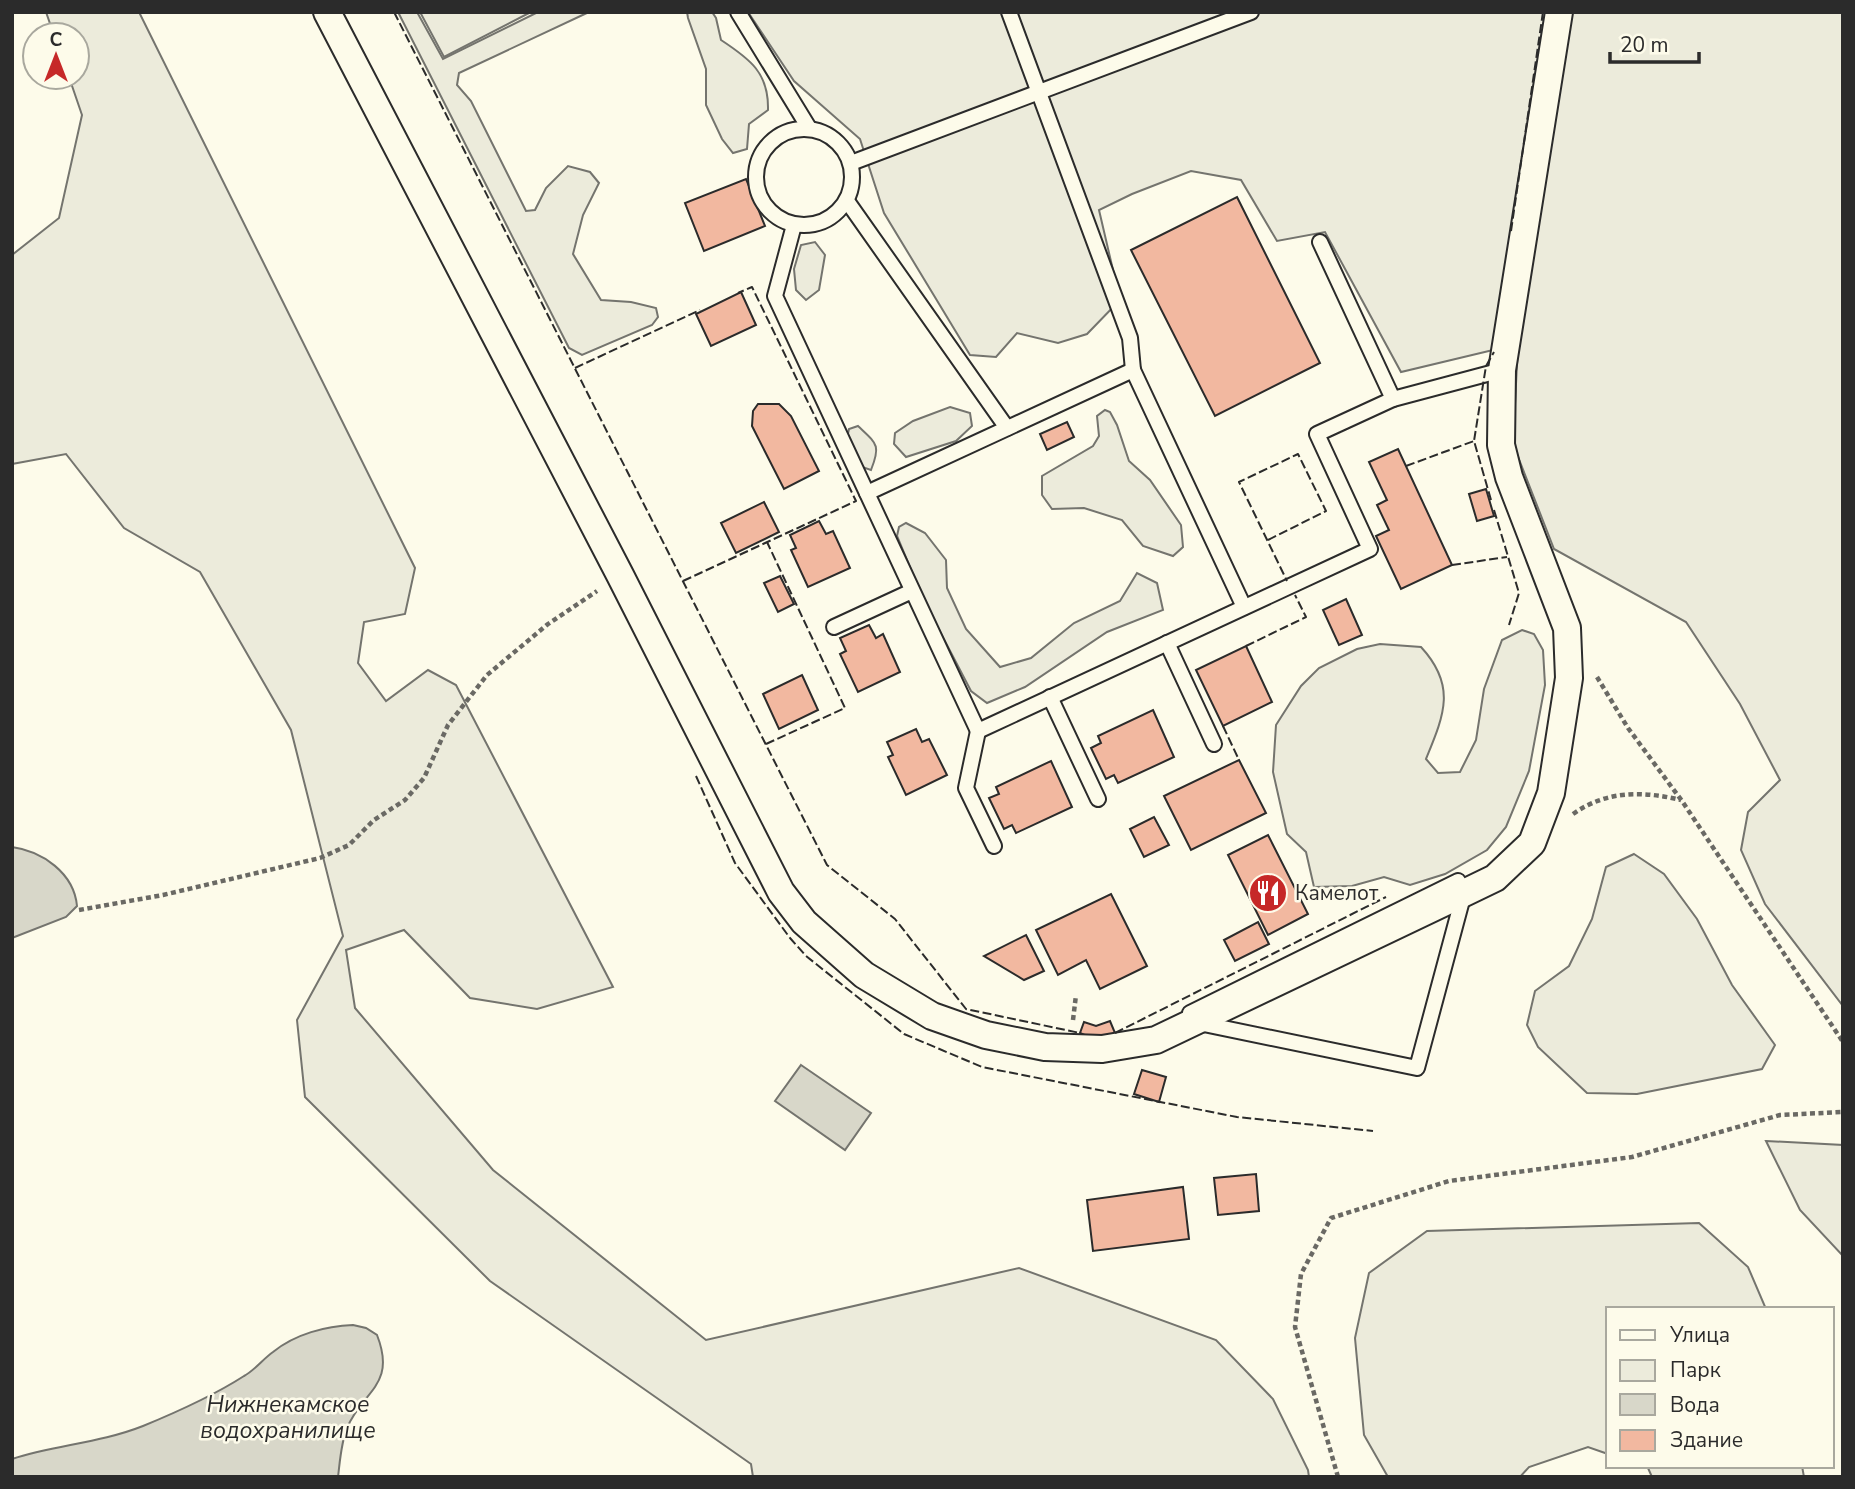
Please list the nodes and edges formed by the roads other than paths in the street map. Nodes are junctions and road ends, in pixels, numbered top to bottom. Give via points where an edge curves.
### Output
1 (327, 12) edge
2 (738, 12) edge
3 (1009, 12) edge
4 (1251, 12) edge
5 (1559, 12) edge
6 (1039, 92) junction
7 (809, 128) junction
8 (851, 163) junction
9 (847, 201) junction
10 (794, 225) junction
11 (1320, 242) dead end
12 (1133, 370) junction
13 (1502, 370) junction
14 (1393, 399) junction
15 (1007, 428) junction
16 (867, 493) junction
17 (912, 591) junction
18 (1244, 607) junction
19 (835, 627) dead end
20 (1167, 643) junction
21 (1050, 697) junction
22 (978, 731) junction
23 (1214, 744) dead end
24 (1097, 799) dead end
25 (994, 846) dead end
26 (1464, 893) junction
27 (1194, 1022) junction

1 - 27 street via 781,892 804,922 864,975 932,1016 986,1035 1045,1048 1102,1049 1156,1040
2 - 7 lane
3 - 6 lane
4 - 6 lane
5 - 13 street
6 - 8 lane
6 - 12 lane via 1130,338
7 - 8 lane via 842,146
7 - 10 lane via 774,138 755,169 756,188 764,205 777,218
8 - 9 lane via 853,183
9 - 10 lane via 824,222
9 - 15 lane
10 - 16 lane via 775,296
11 - 14 lane
12 - 15 lane
12 - 18 lane
13 - 14 lane
13 - 26 street via 1501,445 1508,477 1567,628 1569,678 1550,793 1532,844 1495,878
14 - 18 lane via 1317,434 1370,549
15 - 16 lane
16 - 17 lane
17 - 19 lane
17 - 22 lane
18 - 20 lane
20 - 21 lane
20 - 23 lane
21 - 22 lane
21 - 24 lane
22 - 25 lane via 966,788
26 - 27 street
26 - 27 lane via 1418,1068

